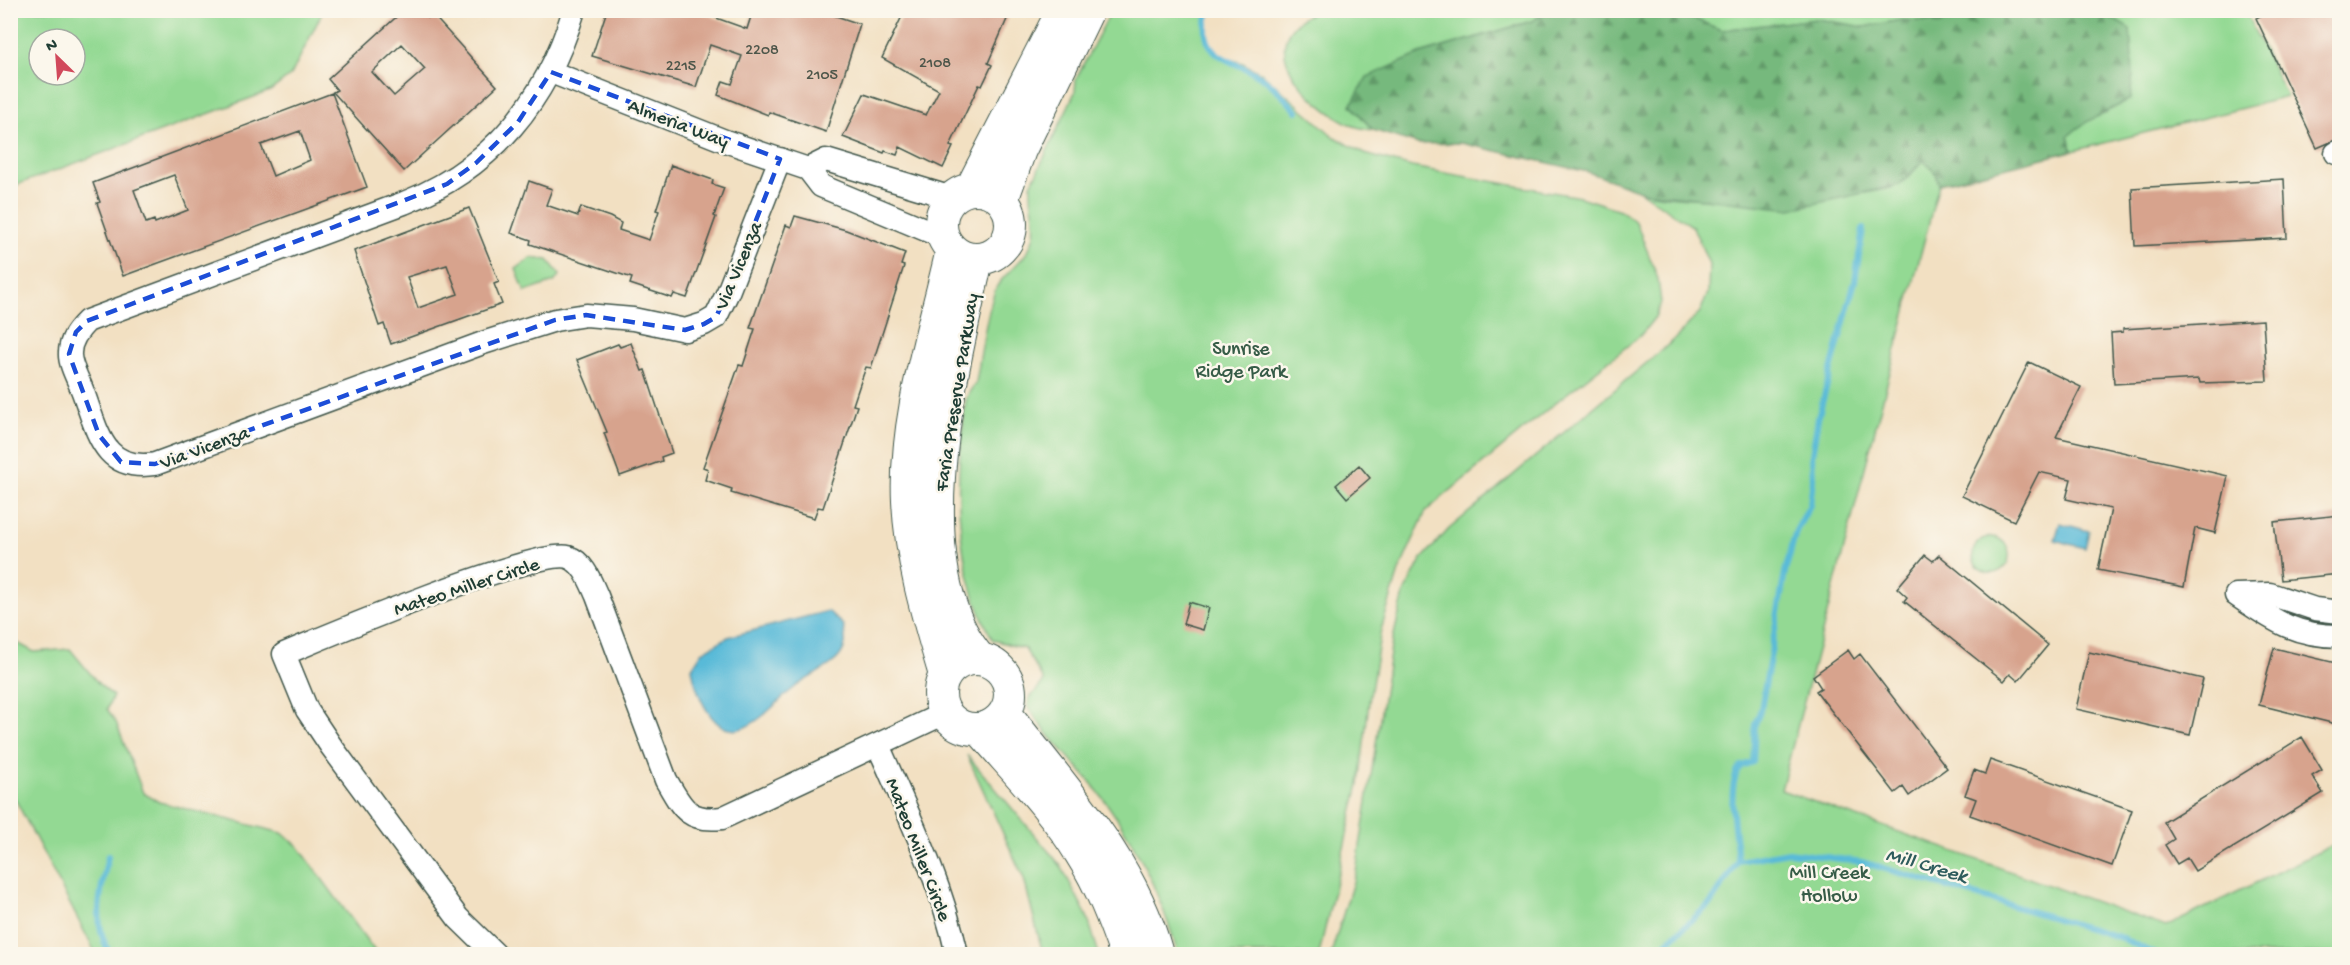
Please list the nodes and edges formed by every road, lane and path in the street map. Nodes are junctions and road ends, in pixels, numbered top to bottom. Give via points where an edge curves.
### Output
1 (574, 10) edge
2 (1063, 10) edge
3 (1088, 10) edge
4 (551, 72) junction
5 (780, 159) junction
6 (808, 169) junction
7 (962, 194) junction
8 (1002, 200) junction
9 (958, 249) junction
10 (2340, 612) edge
11 (2340, 636) edge
12 (980, 659) junction
13 (945, 675) junction
14 (945, 713) junction
15 (992, 721) junction
16 (878, 745) junction
17 (495, 954) edge
18 (957, 954) edge
19 (1126, 954) edge
20 (1157, 954) edge

1 - 4 street, Via Vicenza
2 - 7 street
3 - 8 street via 1020,150
4 - 5 street, Almeria Way
4 - 5 street, Via Vicenza via 518,122 476,163 447,183 404,203 87,321 76,332 69,354 109,452 130,465 155,464 555,320 586,315 633,319 685,330 696,328 716,317
5 - 6 street, Almeria Way
6 - 7 street via 826,160
6 - 9 street, Almeria Way via 821,186
7 - 8 street via 993,193
7 - 9 street via 942,216
8 - 9 street via 1008,210 1011,232 999,252
9 - 12 street, Faria Preserve Parkway via 960,333 941,459 938,509 941,558 951,603 965,641
9 - 13 street, Faria Preserve Parkway via 918,402 910,448 908,500 920,594
10 - 11 street via 2315,609 2270,594 2236,595 2280,625 2323,636
12 - 13 street via 960,662
12 - 15 street via 998,667 1008,682 1010,698
13 - 14 street via 940,694
14 - 15 street via 960,726
14 - 16 street, Mateo Miller Circle
15 - 19 street via 1081,854 1110,910
15 - 20 street via 1106,844 1149,925
16 - 17 street, Mateo Miller Circle via 722,818 692,816 680,806 666,780 587,574 568,557 533,561 372,617 284,654 307,710 337,755 458,918
16 - 18 street, Mateo Miller Circle via 934,874

